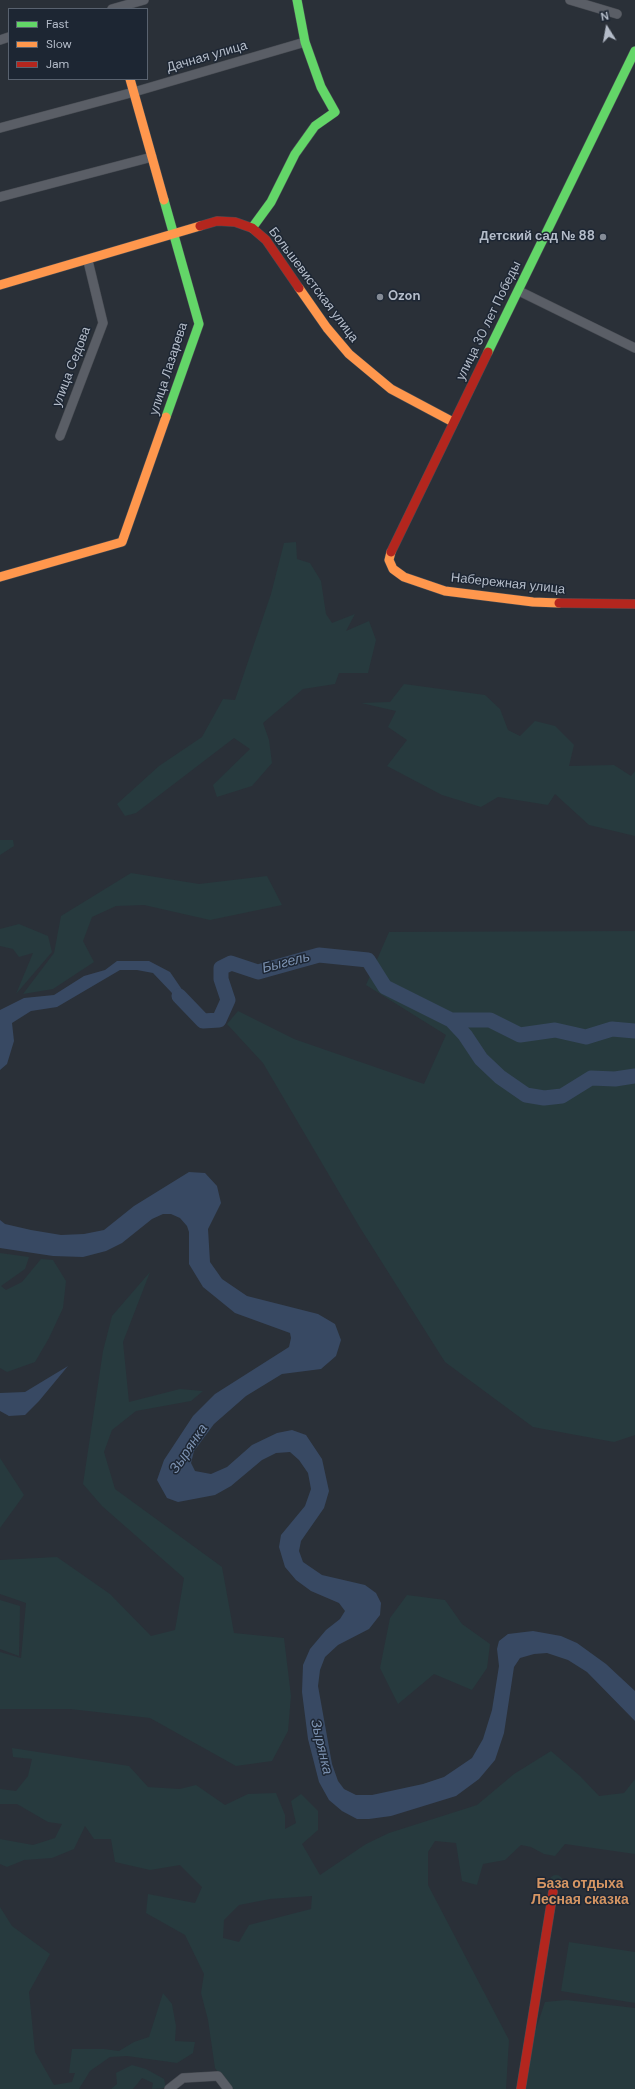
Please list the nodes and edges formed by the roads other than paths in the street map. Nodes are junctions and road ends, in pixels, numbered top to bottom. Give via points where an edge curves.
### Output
1 (144, 0) edge
2 (296, 0) edge
3 (570, 0) edge
4 (115, 8) edge
5 (617, 14) dead end
6 (305, 42) junction
7 (635, 51) edge
8 (130, 80) edge
9 (134, 92) junction
10 (0, 128) edge
11 (152, 157) junction
12 (0, 197) edge
13 (252, 228) junction
14 (173, 234) junction
15 (88, 260) junction
16 (0, 285) edge
17 (519, 291) junction
18 (635, 348) edge
19 (453, 422) junction
20 (60, 436) dead end
21 (389, 560) joint
22 (0, 577) edge
23 (635, 604) edge
24 (553, 1892) dead end
25 (169, 2089) edge
26 (228, 2089) edge
27 (521, 2089) edge

1 - 4 street
2 - 6 street
3 - 5 street
6 - 9 street, Дачная улица
6 - 13 street, Большевистская улица via 321,87 335,112 315,126 296,154 271,202
7 - 17 street, улица 30 лет Победы
8 - 9 street, улица Лазарева
9 - 10 street, Дачная улица
9 - 11 street, улица Лазарева
11 - 12 street
11 - 14 street, улица Лазарева
13 - 14 street, Большевистская улица via 235,222 217,221
13 - 19 street, Большевистская улица via 266,240 327,328 349,354 392,388
14 - 15 street, Большевистская улица
14 - 22 street, улица Лазарева via 199,324 122,542
15 - 16 street, Большевистская улица
15 - 20 street, улица Седова via 103,323
17 - 18 street
17 - 19 street, улица 30 лет Победы
19 - 21 street, улица 30 лет Победы
21 - 23 street, Набережная улица via 393,569 404,577 445,591 533,602
24 - 27 street
25 - 26 street via 183,2078 218,2076

